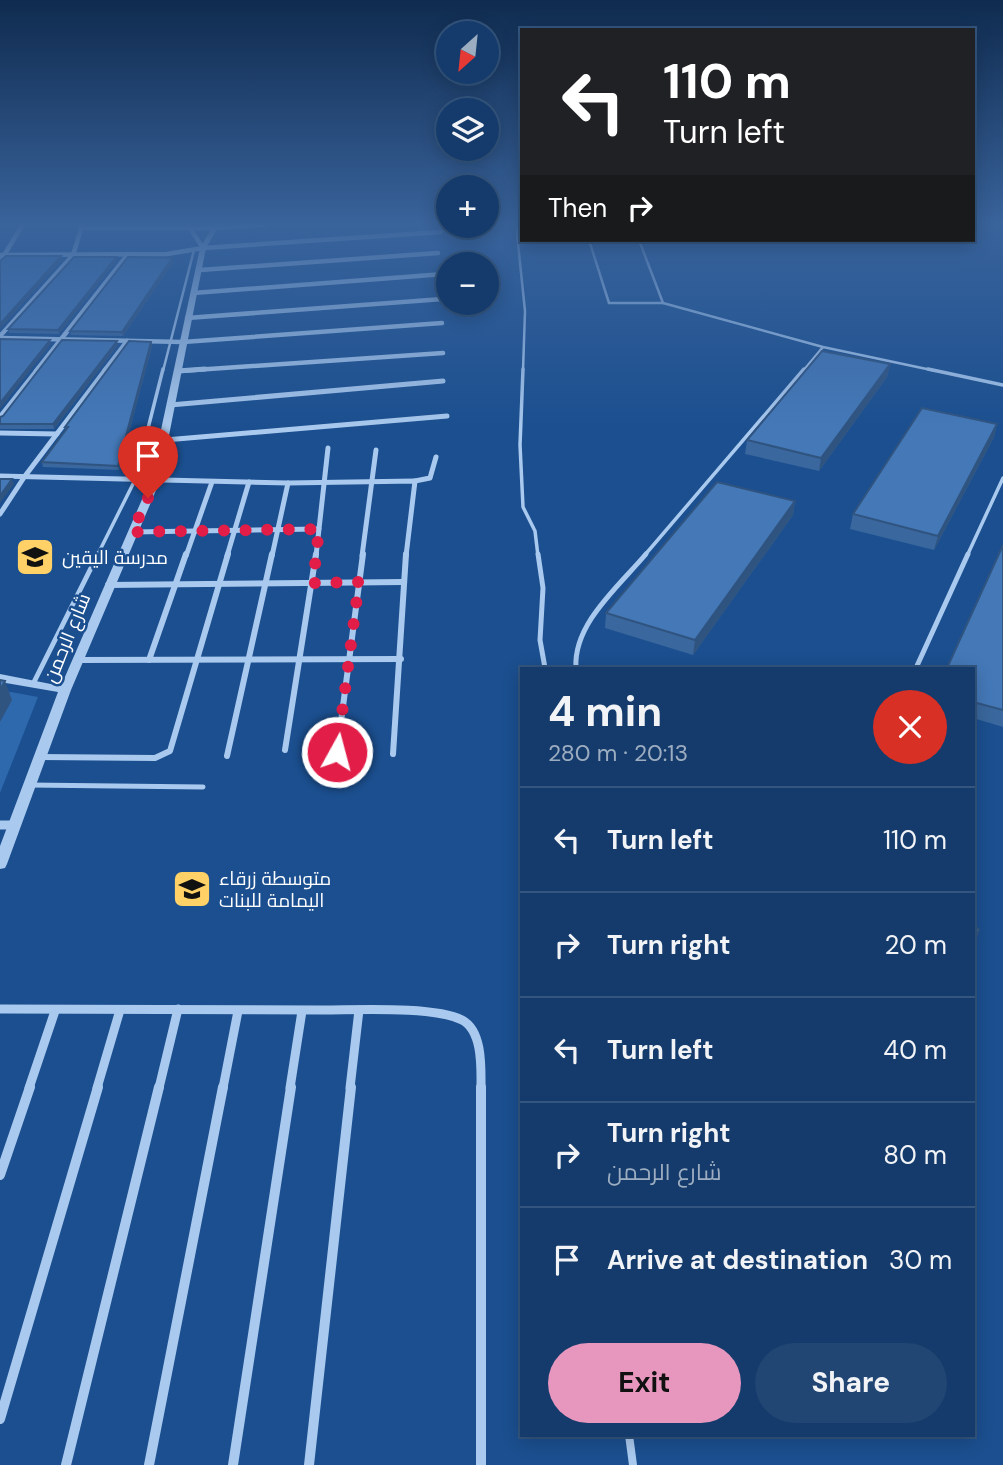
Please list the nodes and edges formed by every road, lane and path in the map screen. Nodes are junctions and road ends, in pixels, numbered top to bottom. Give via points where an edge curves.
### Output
1 (39, 292) edge
2 (98, 292) edge
3 (185, 292) edge
4 (201, 292) edge
5 (523, 292) edge
6 (606, 292) edge
7 (659, 292) edge
8 (193, 293) joint
9 (436, 300) edge
10 (663, 303) junction
11 (187, 318) junction
12 (442, 323) dead end
13 (0, 337) edge
14 (61, 340) junction
15 (127, 341) junction
16 (170, 342) junction
17 (183, 342) junction
18 (823, 347) junction
19 (443, 353) dead end
20 (178, 371) junction
21 (443, 381) dead end
22 (1003, 385) edge
23 (170, 405) junction
24 (447, 416) dead end
25 (0, 417) edge
26 (0, 433) edge
27 (57, 434) junction
28 (165, 440) junction
29 (328, 448) dead end
30 (376, 450) dead end
31 (436, 457) dead end
32 (0, 476) edge
33 (24, 477) junction
34 (1003, 478) edge
35 (135, 480) junction
36 (374, 480) junction
37 (155, 481) junction
38 (415, 481) junction
39 (212, 482) junction
40 (249, 482) junction
41 (325, 482) junction
42 (288, 483) junction
43 (0, 514) edge
44 (278, 529) junction
45 (319, 529) junction
46 (235, 530) junction
47 (194, 531) junction
48 (132, 532) junction
49 (359, 582) junction
50 (404, 582) junction
51 (265, 583) junction
52 (313, 583) junction
53 (176, 584) junction
54 (220, 584) junction
55 (108, 585) junction
56 (300, 659) junction
57 (401, 659) junction
58 (78, 660) junction
59 (149, 660) junction
60 (198, 660) junction
61 (249, 660) junction
62 (349, 660) junction
63 (545, 667) edge
64 (576, 667) edge
65 (916, 667) edge
66 (0, 678) edge
67 (33, 684) junction
68 (65, 690) junction
69 (285, 750) dead end
70 (337, 752) dead end
71 (393, 754) dead end
72 (227, 756) dead end
73 (40, 757) junction
74 (29, 785) junction
75 (203, 787) dead end
76 (0, 825) edge
77 (14, 825) junction
78 (0, 864) edge
79 (0, 1009) edge
80 (178, 1009) junction
81 (120, 1010) junction
82 (359, 1010) junction
83 (55, 1011) junction
84 (238, 1011) junction
85 (302, 1011) junction
86 (0, 1175) edge
87 (0, 1419) edge
88 (629, 1437) edge
89 (66, 1465) edge
90 (149, 1465) edge
91 (233, 1465) edge
92 (309, 1465) edge
93 (481, 1465) edge
94 (633, 1465) edge

1 - 13 street
2 - 14 street
3 - 16 lane
4 - 8 street
5 - 63 lane via 523,507 536,531
6 - 10 lane via 609,303
7 - 10 lane
8 - 11 street, شارع الرحمن
9 - 11 street
10 - 18 lane
11 - 17 street, شارع الرحمن
12 - 17 street
13 - 14 street
14 - 15 street
14 - 25 street
15 - 16 street
15 - 27 street
16 - 17 street
16 - 35 lane
17 - 20 street, شارع الرحمن
18 - 22 lane
18 - 64 lane via 592,617 575,652
19 - 20 street
20 - 23 street, شارع الرحمن
21 - 23 street
23 - 28 street, شارع الرحمن
24 - 28 street
26 - 27 street
27 - 33 street
28 - 37 street, شارع الرحمن
29 - 41 street
30 - 36 street
31 - 38 street via 430,478
32 - 33 street
33 - 35 street
33 - 43 street
34 - 65 lane
35 - 37 street
35 - 67 lane
36 - 38 street
36 - 41 street
36 - 49 street
37 - 39 street
37 - 48 street, شارع الرحمن
38 - 50 street
39 - 40 street
39 - 47 street
40 - 42 street
40 - 46 street
41 - 42 street
41 - 45 street
42 - 44 street
44 - 45 street
44 - 46 street
44 - 51 street
45 - 52 street
46 - 47 street
46 - 54 street
47 - 48 street
47 - 53 street
48 - 55 street, شارع الرحمن
49 - 50 street
49 - 52 street
49 - 62 street
50 - 57 street
51 - 52 street
51 - 54 street
51 - 61 street
52 - 56 street
53 - 54 street
53 - 55 street
53 - 59 street
54 - 60 street
55 - 58 street, شارع الرحمن
56 - 61 street
56 - 62 street
56 - 69 street
57 - 62 street
57 - 71 street
58 - 59 street
58 - 68 street, شارع الرحمن
59 - 60 street
60 - 61 street
60 - 73 street via 170,751 164,756
61 - 72 street
62 - 70 street
66 - 67 street
67 - 68 street
68 - 73 street, شارع الرحمن
73 - 74 street, شارع الرحمن
74 - 75 lane
74 - 77 street, شارع الرحمن
76 - 77 street
77 - 78 street, شارع الرحمن
79 - 83 street
80 - 81 street
80 - 84 street
80 - 89 street
81 - 83 street
81 - 87 street
82 - 85 street
82 - 92 street
82 - 93 street via 434,1013 464,1020 474,1033 481,1059
83 - 86 street
84 - 85 street
84 - 90 street
85 - 91 street
88 - 94 lane

